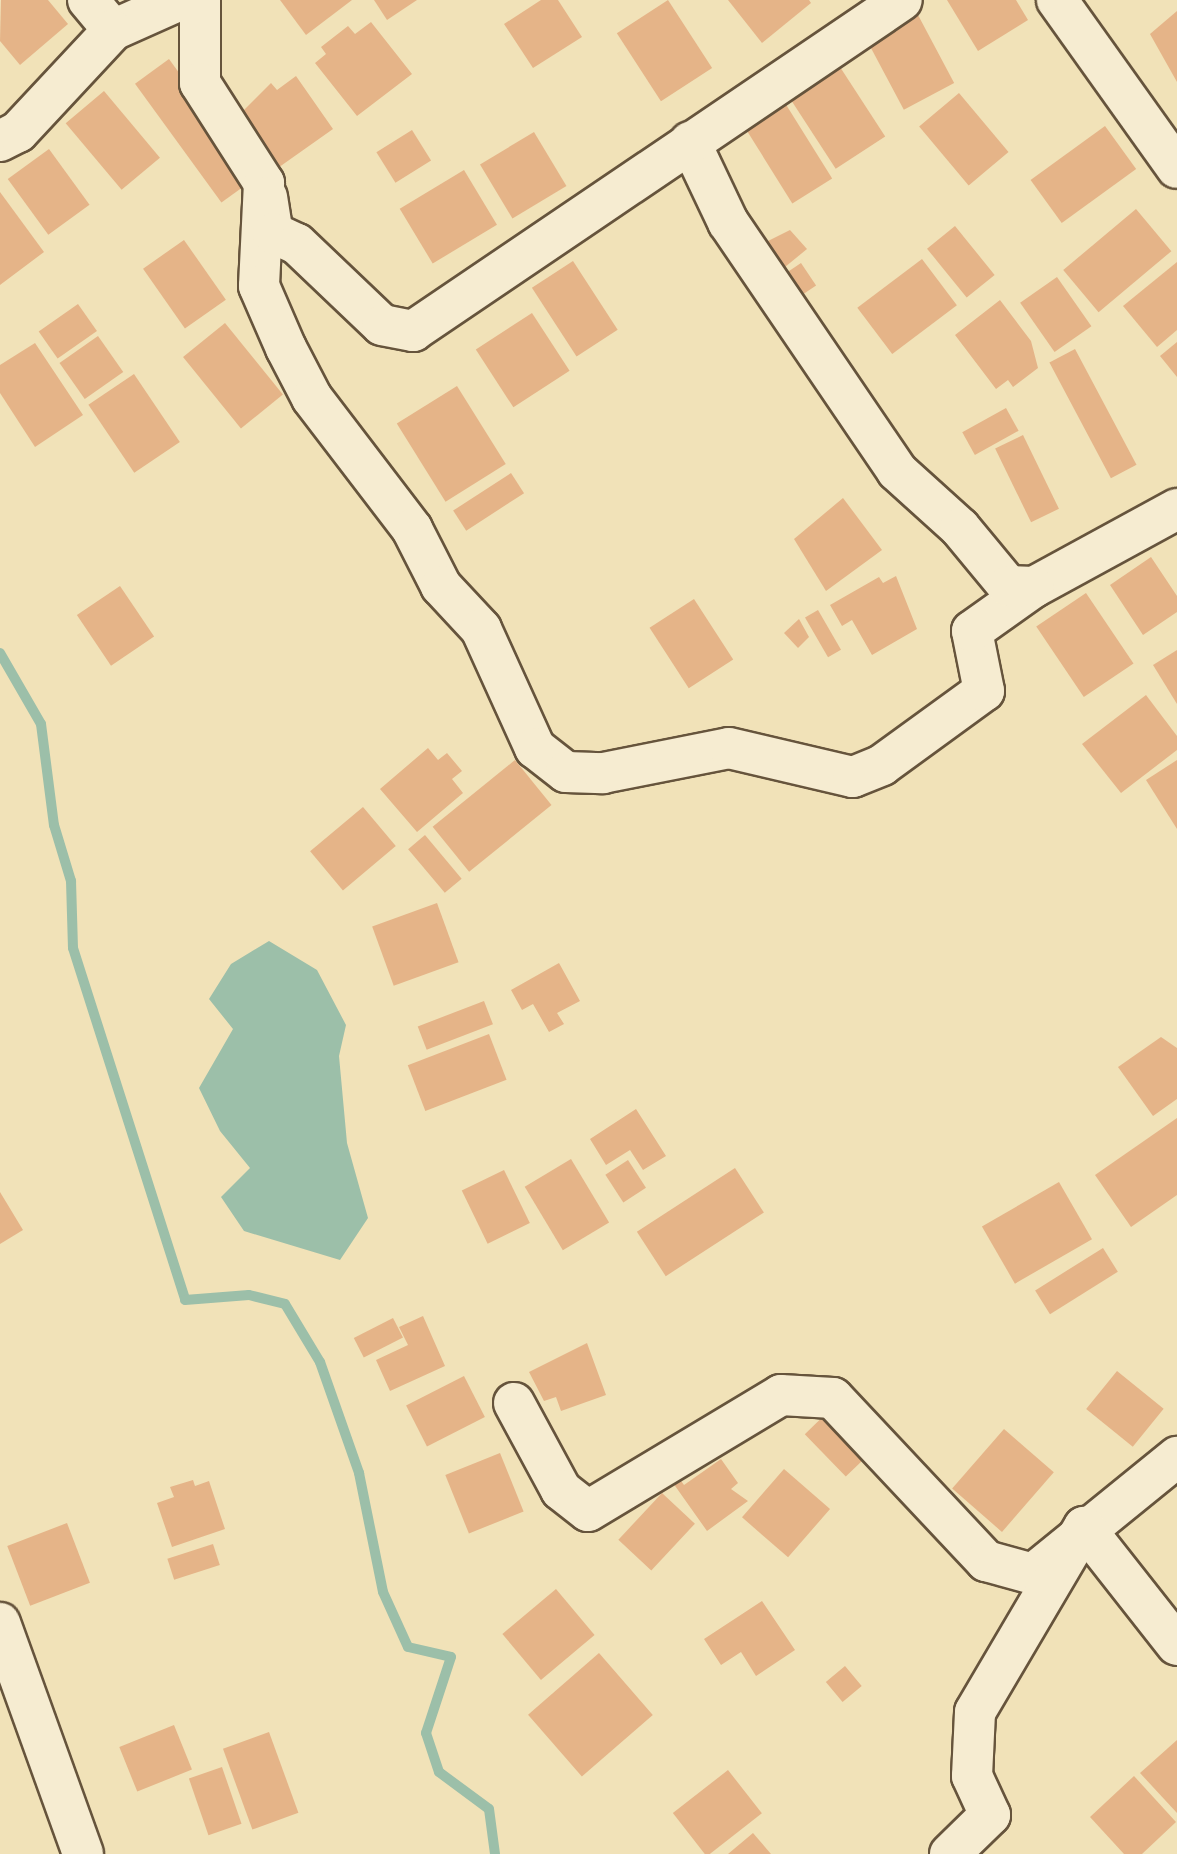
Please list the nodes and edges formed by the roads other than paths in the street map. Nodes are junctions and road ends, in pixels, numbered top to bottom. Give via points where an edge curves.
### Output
1 (88, 0) edge
2 (180, 0) edge
3 (200, 0) edge
4 (902, 0) edge
5 (1057, 0) edge
6 (113, 30) junction
7 (0, 141) edge
8 (690, 142) junction
9 (1177, 168) edge
10 (264, 183) junction
11 (1177, 509) edge
12 (1034, 587) junction
13 (514, 1403) dead end
14 (1177, 1457) edge
15 (1084, 1527) junction
16 (0, 1623) edge
17 (1177, 1645) edge
18 (83, 1854) edge
19 (950, 1854) edge

1 - 6 street
2 - 6 street
3 - 10 street via 200,83
4 - 8 street
5 - 9 street
6 - 7 street via 18,132
8 - 10 street via 432,324 398,333 297,244 273,233
8 - 12 street via 728,222 897,471 960,528 1008,586
10 - 12 street via 259,286 305,385 412,529 441,586 481,629 535,748 566,772 753,748 853,777 882,765 984,691 972,631
11 - 12 street
13 - 15 street via 561,1490 588,1511 781,1395 833,1398 986,1561 1033,1574
14 - 15 street
15 - 17 street
15 - 19 street via 975,1712 972,1776 990,1815
16 - 18 street

